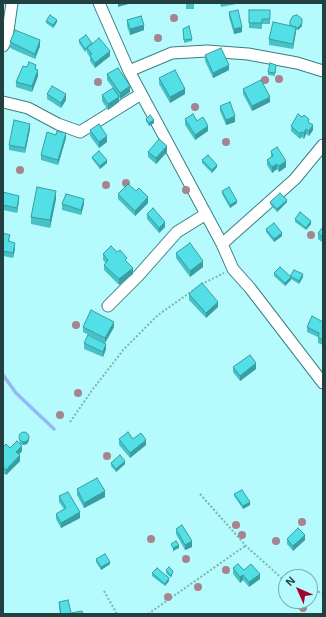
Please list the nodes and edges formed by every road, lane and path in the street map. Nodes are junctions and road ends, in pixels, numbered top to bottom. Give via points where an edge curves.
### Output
1 (12, 3) edge
2 (99, 3) edge
3 (3, 46) edge
4 (129, 71) junction
5 (323, 71) edge
6 (141, 94) junction
7 (3, 102) edge
8 (323, 145) edge
9 (206, 214) junction
10 (222, 244) junction
11 (232, 269) junction
12 (108, 306) dead end
13 (323, 383) edge
14 (70, 422) dead end
15 (200, 494) dead end
16 (246, 546) junction
17 (278, 575) edge
18 (104, 591) dead end
19 (117, 614) edge
20 (148, 614) edge

1 - 3 street via 7,37
2 - 4 street
4 - 5 street via 172,53 207,51 248,54 297,63
4 - 6 street
6 - 7 street via 80,132 28,108
6 - 9 street
8 - 10 street via 295,179
9 - 10 street
9 - 12 street via 177,232
10 - 11 street
11 - 13 street via 250,288
11 - 14 path via 202,284 158,315 124,349
15 - 16 path
16 - 17 path
16 - 20 path
18 - 19 path

